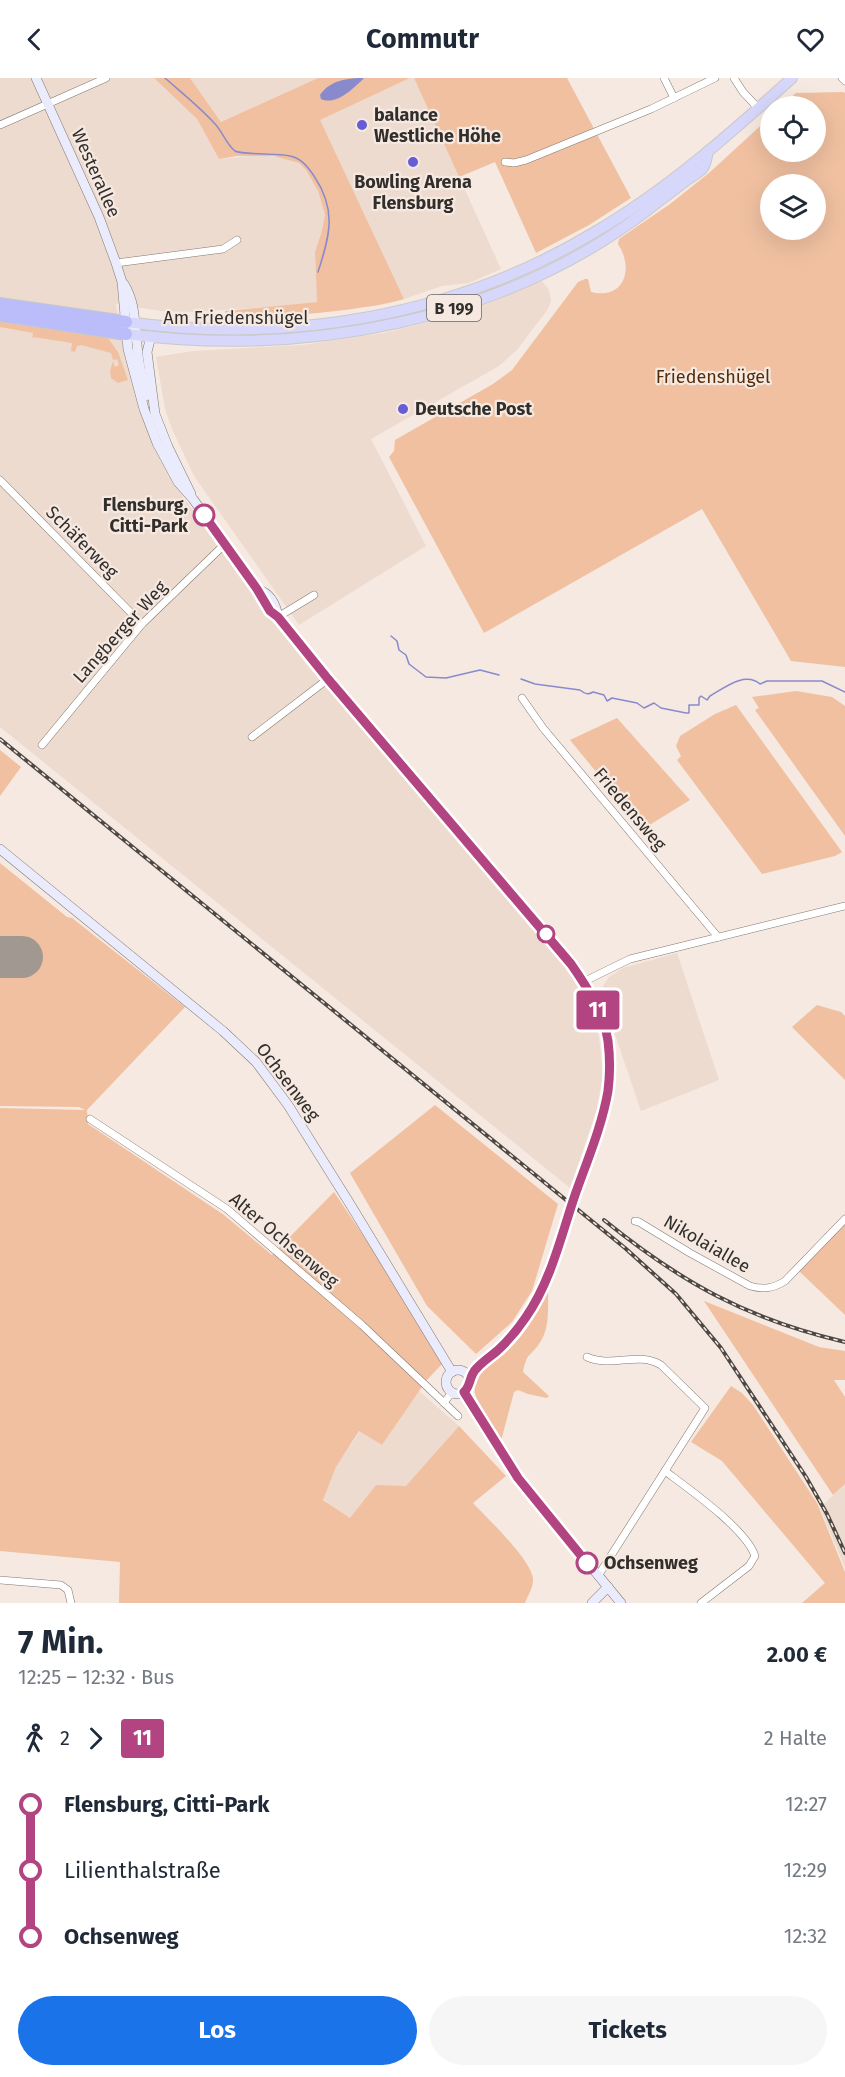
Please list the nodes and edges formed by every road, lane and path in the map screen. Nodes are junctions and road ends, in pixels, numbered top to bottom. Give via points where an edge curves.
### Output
1 (36, 78) edge
2 (106, 78) edge
3 (664, 78) edge
4 (714, 78) edge
5 (734, 78) edge
6 (792, 78) edge
7 (674, 98) junction
8 (47, 104) junction
9 (758, 108) junction
10 (0, 125) edge
11 (708, 151) junction
12 (505, 162) dead end
13 (237, 240) dead end
14 (116, 263) junction
15 (0, 304) edge
16 (0, 315) edge
17 (131, 328) junction
18 (151, 336) junction
19 (155, 414) junction
20 (0, 480) edge
21 (193, 499) junction
22 (225, 544) junction
23 (314, 595) dead end
24 (278, 617) junction
25 (142, 624) junction
26 (328, 679) junction
27 (522, 698) dead end
28 (252, 737) dead end
29 (42, 745) dead end
30 (0, 849) edge
31 (845, 906) edge
32 (718, 937) junction
33 (583, 982) junction
34 (90, 1119) dead end
35 (845, 1219) edge
36 (635, 1221) dead end
37 (587, 1357) dead end
38 (484, 1362) junction
39 (457, 1372) junction
40 (470, 1381) junction
41 (452, 1392) junction
42 (464, 1392) junction
43 (444, 1403) junction
44 (458, 1416) dead end
45 (665, 1471) junction
46 (598, 1576) junction
47 (0, 1580) edge
48 (608, 1587) junction
49 (71, 1603) edge
50 (592, 1603) edge
51 (621, 1603) edge
52 (700, 1603) edge

1 - 8 street, Westerallee
2 - 8 street
3 - 7 street
4 - 7 street
5 - 9 street
6 - 9 main road, Am Friedenshügel / B 199
7 - 12 street via 526,160
8 - 10 street
8 - 14 street, Westerallee
9 - 11 main road, Am Friedenshügel / B 199
11 - 17 main road, Am Friedenshügel / B 199 via 596,232 522,270 450,298 380,316 287,328
11 - 18 main road, Am Friedenshügel / B 199 via 703,169 597,243 538,274 452,309 378,327 302,337 207,340
13 - 14 street via 223,249
14 - 17 street, Westerallee
15 - 17 highway, Am Friedenshügel / B 199
16 - 17 highway, Am Friedenshügel / B 199
17 - 18 main road, Am Friedenshügel / B 199
17 - 19 street via 145,391
17 - 21 street via 137,383 151,429 178,482
18 - 19 street via 147,352
19 - 21 street
20 - 25 street, Schäferweg
21 - 22 street
22 - 24 street via 257,589 266,592
22 - 25 street, Langberger Weg
23 - 24 street
24 - 26 street
25 - 29 street, Langberger Weg
26 - 28 street
26 - 33 street
27 - 32 street, Friedensweg
30 - 39 street, Ochsenweg via 224,1031 256,1062 288,1105
31 - 32 street
32 - 33 street via 630,959
33 - 38 street, bridge via 608,1039 608,1090 602,1118 539,1296 510,1339
34 - 43 street, Alter Ochsenweg via 227,1209 362,1325
35 - 36 street, Nikolaiallee via 785,1281 759,1289
37 - 45 street via 605,1362 655,1361 705,1408
38 - 39 street
38 - 40 street
39 - 40 street, Ochsenweg via 467,1374
39 - 41 street via 447,1382
40 - 42 street
41 - 42 street
41 - 43 street
42 - 46 street via 518,1478
43 - 44 street, Alter Ochsenweg
45 - 46 street
45 - 52 street via 718,1512 755,1556 749,1566
46 - 48 street
47 - 49 street via 60,1585 68,1590
48 - 50 street
48 - 51 street

